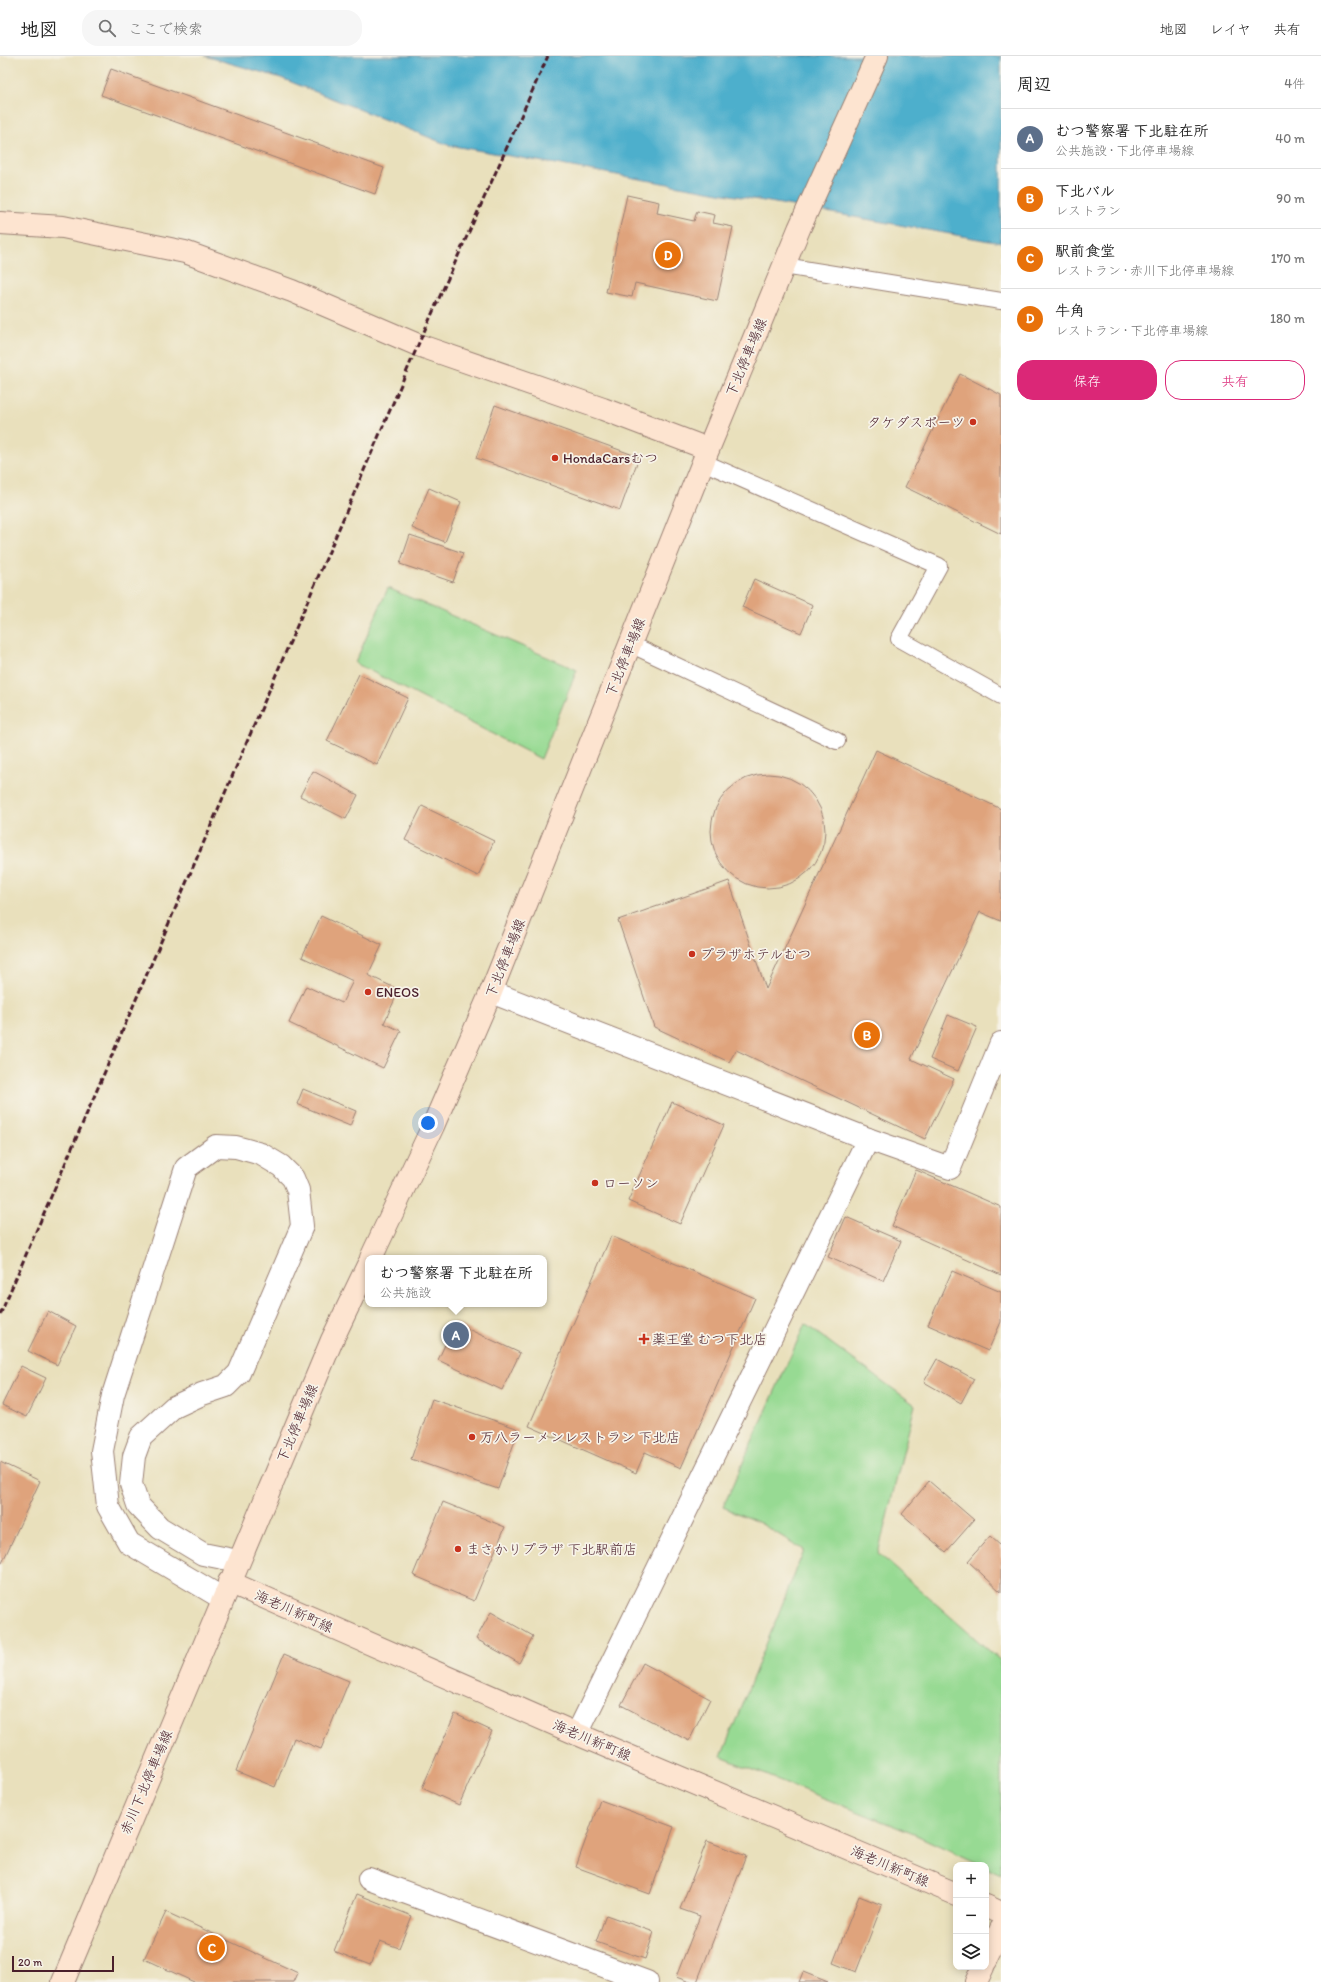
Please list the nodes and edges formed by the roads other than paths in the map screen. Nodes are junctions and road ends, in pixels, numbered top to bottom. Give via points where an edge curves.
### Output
1 (878, 56) edge
2 (0, 223) edge
3 (784, 266) junction
4 (1001, 301) edge
5 (705, 455) junction
6 (630, 644) junction
7 (1001, 696) edge
8 (837, 741) dead end
9 (492, 992) junction
10 (1001, 1043) edge
11 (868, 1139) junction
12 (372, 1255) edge
13 (365, 1271) edge
14 (238, 1561) junction
15 (226, 1590) junction
16 (577, 1734) junction
17 (369, 1879) dead end
18 (953, 1893) edge
19 (989, 1907) edge
20 (1001, 1913) edge
21 (1001, 1929) edge
22 (989, 1955) edge
23 (982, 1970) edge
24 (63, 1982) edge
25 (647, 1982) edge
26 (976, 1982) edge

1 - 3 main road, 下北停車場線
2 - 5 main road via 63,227 185,252 292,291 418,345 603,409
3 - 4 lane
3 - 5 main road, 下北停車場線
5 - 6 main road, 下北停車場線
5 - 7 lane via 939,566 899,639
6 - 8 lane
6 - 9 main road, 下北停車場線
9 - 11 street
9 - 12 main road, 下北停車場線
10 - 11 street via 950,1168
11 - 16 street
13 - 14 main road, 下北停車場線 via 332,1340
14 - 15 main road, 下北停車場線
14 - 15 street via 203,1554 160,1528 138,1505 131,1484 134,1456 141,1437 174,1407 226,1386 239,1373 302,1226 298,1190 293,1178 281,1166 260,1154 236,1147 216,1146 186,1168 113,1395 102,1451 108,1506 129,1544
15 - 16 main road, 海老川新町線
15 - 24 main road, 赤川下北停車場線
16 - 18 main road, 海老川新町線
17 - 25 street
19 - 20 main road
21 - 22 main road
23 - 26 main road

